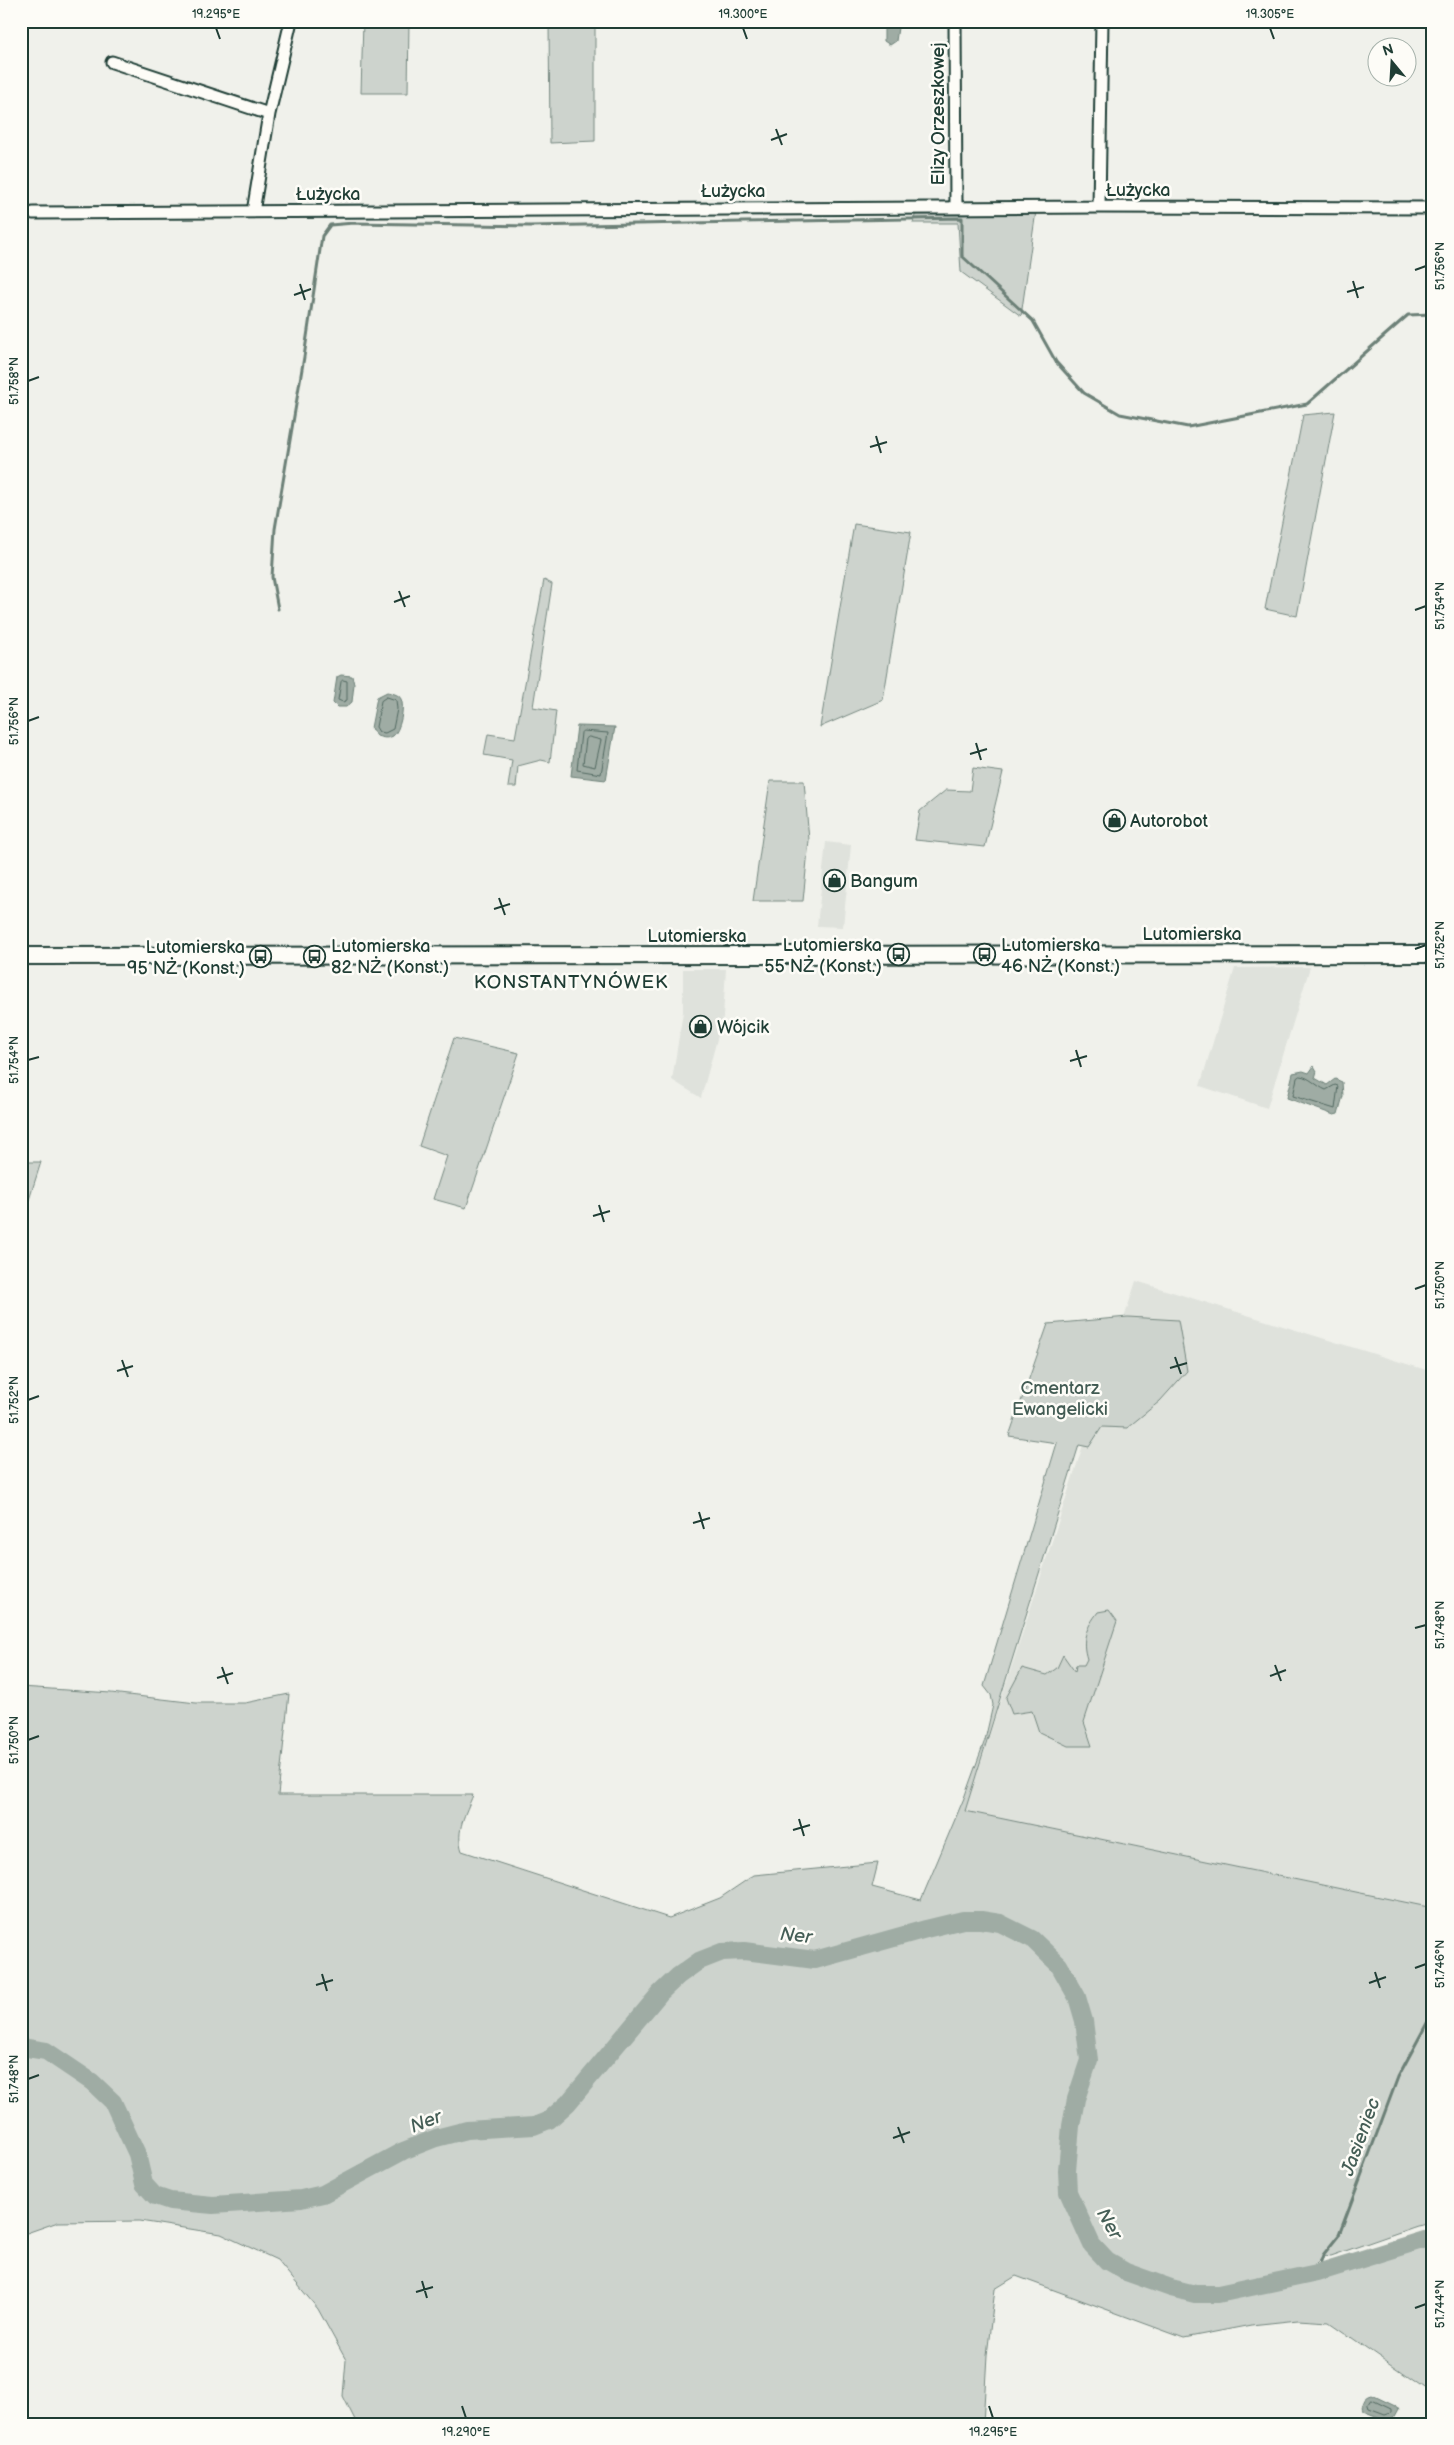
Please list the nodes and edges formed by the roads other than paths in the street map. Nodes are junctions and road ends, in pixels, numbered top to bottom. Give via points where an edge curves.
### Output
1 (291, 21) edge
2 (955, 21) edge
3 (1102, 21) edge
4 (112, 62) dead end
5 (269, 114) junction
6 (956, 207) junction
7 (1099, 207) junction
8 (1433, 208) edge
9 (253, 212) junction
10 (33, 213) dead end
11 (1433, 954) edge
12 (21, 956) edge

1 - 5 street
2 - 6 street, Elizy Orzeszkowej
3 - 7 street
4 - 5 street
5 - 9 street
6 - 7 street, Łużycka
6 - 9 street, Łużycka
7 - 8 street, Łużycka
9 - 10 street, Łużycka
11 - 12 main road, Lutomierska

